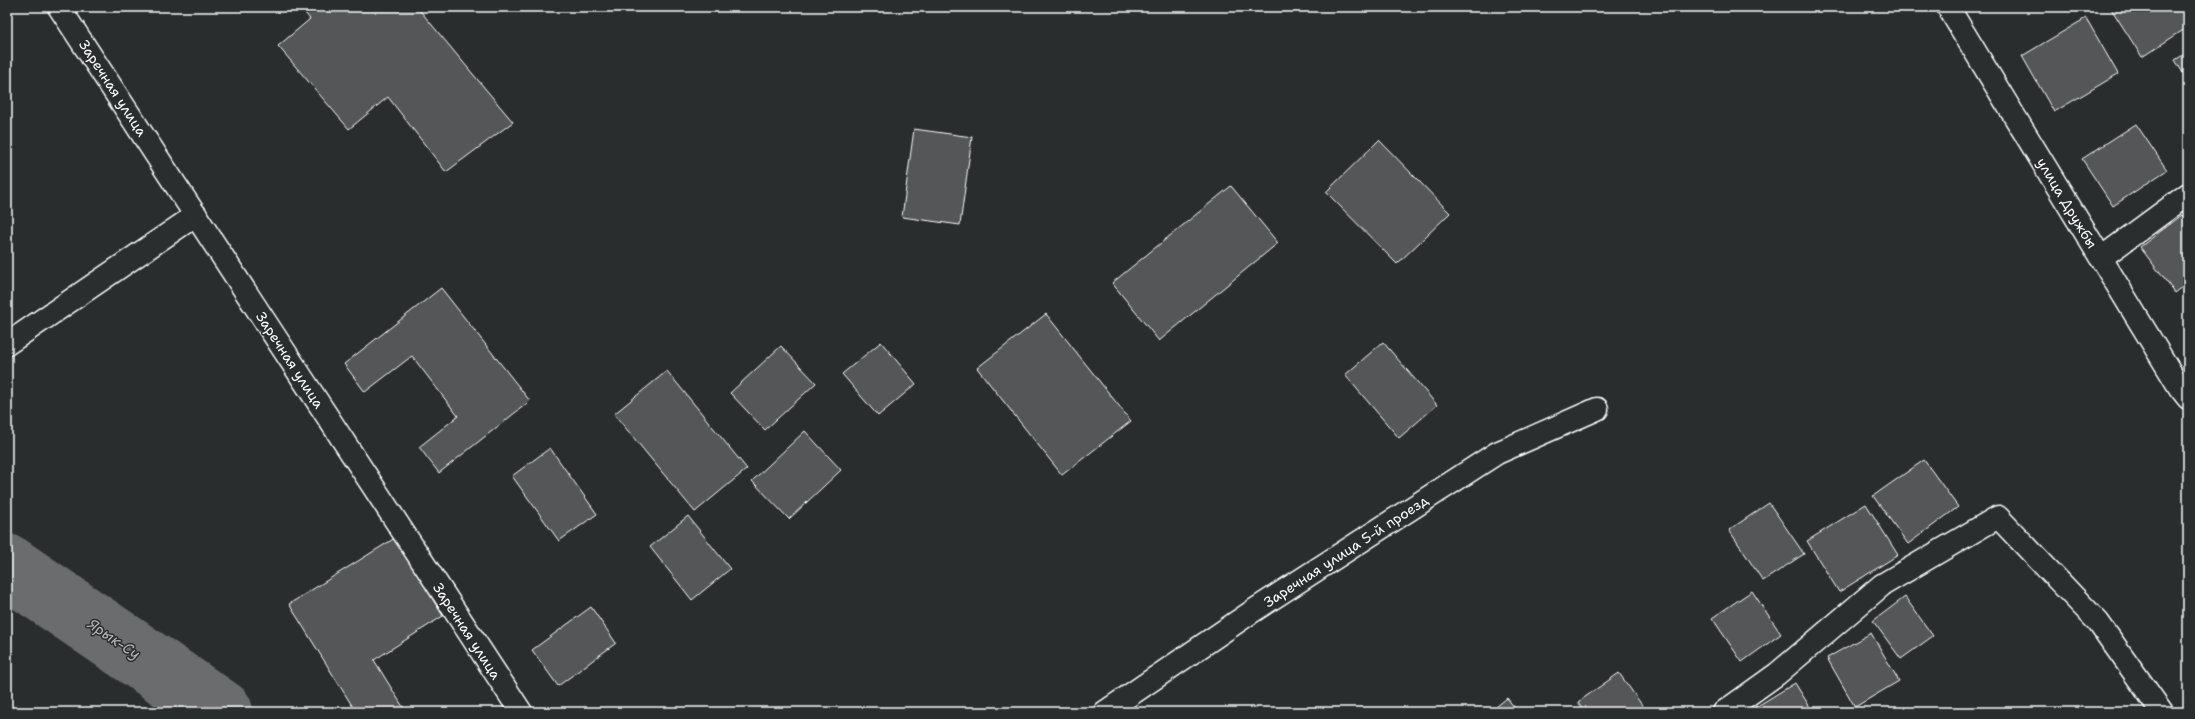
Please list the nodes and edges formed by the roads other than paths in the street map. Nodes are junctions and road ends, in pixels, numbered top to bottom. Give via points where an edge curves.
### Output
1 (59, 7) edge
2 (1958, 10) edge
3 (2188, 194) edge
4 (196, 215) junction
5 (2101, 258) junction
6 (7, 344) edge
7 (2188, 398) edge
8 (1598, 409) dead end
9 (521, 712) edge
10 (1105, 712) edge
11 (1724, 712) edge
12 (2162, 712) edge

1 - 4 street, Заречная улица
2 - 5 street, улица Дружбы
3 - 5 street
4 - 6 street
4 - 9 street, Заречная улица
5 - 7 street, улица Дружбы
8 - 10 street, Заречная улица 5-й проезд via 1497,453 1253,610
11 - 12 street via 1777,674 1882,585 1998,517 2098,622

